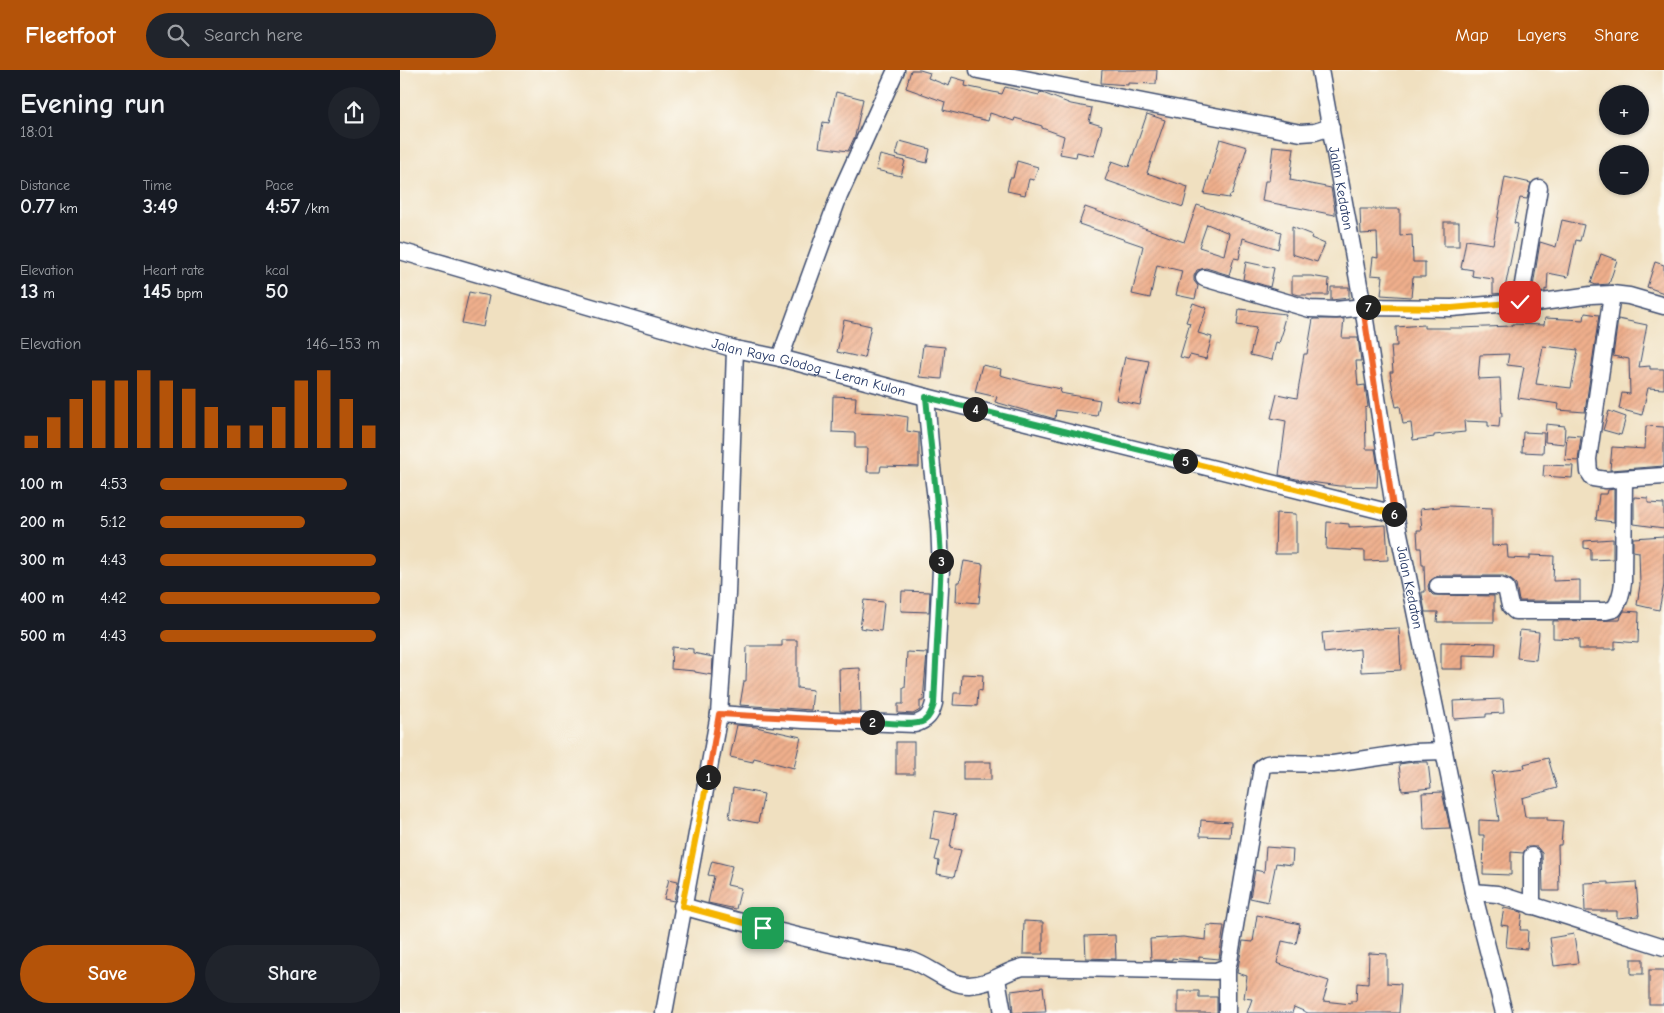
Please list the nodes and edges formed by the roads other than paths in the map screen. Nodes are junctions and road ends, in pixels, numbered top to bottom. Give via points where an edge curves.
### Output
1 (896, 70) edge
2 (978, 70) edge
3 (1320, 70) edge
4 (1331, 127) junction
5 (1539, 188) dead end
6 (400, 251) edge
7 (1204, 278) dead end
8 (1612, 294) junction
9 (1520, 302) junction
10 (1664, 306) edge
11 (1363, 307) junction
12 (735, 349) junction
13 (780, 358) junction
14 (926, 397) junction
15 (1664, 476) edge
16 (1624, 479) junction
17 (1395, 514) junction
18 (1438, 586) dead end
19 (719, 714) junction
20 (1444, 751) junction
21 (1532, 856) dead end
22 (1473, 892) junction
23 (682, 906) junction
24 (1532, 906) junction
25 (1664, 948) edge
26 (1227, 967) junction
27 (997, 979) junction
28 (664, 1013) edge
29 (1003, 1013) edge
30 (1228, 1013) edge
31 (1504, 1013) edge

1 - 13 street via 839,196
2 - 4 street via 1301,133
3 - 4 street, Jalan Kedaton
4 - 11 street, Jalan Kedaton
5 - 9 street
6 - 12 street, Jalan Raya Glodog - Leran Kulon
7 - 11 street via 1310,309
8 - 9 street
8 - 10 street
8 - 16 street via 1588,459 1593,478
9 - 11 street via 1452,308
11 - 17 street, Jalan Kedaton
12 - 13 street, Jalan Raya Glodog - Leran Kulon
12 - 19 street
13 - 14 street, Jalan Raya Glodog - Leran Kulon
14 - 17 street, Jalan Raya Glodog - Leran Kulon
14 - 19 street via 941,570 931,713 925,721 915,724
15 - 16 street
16 - 18 street via 1623,582 1622,593 1614,609 1515,611 1510,606 1506,588 1500,586
17 - 20 street, Jalan Kedaton
19 - 23 street
20 - 22 street, Jalan Kedaton
20 - 26 street via 1413,752 1333,764 1273,763 1262,767
21 - 24 street
22 - 24 street via 1497,894
22 - 31 street, Jalan Kedaton
23 - 27 street via 763,928 910,960 957,983 969,985
23 - 28 street
24 - 25 street
26 - 27 street via 1216,971 1023,967
26 - 30 street
27 - 29 street

